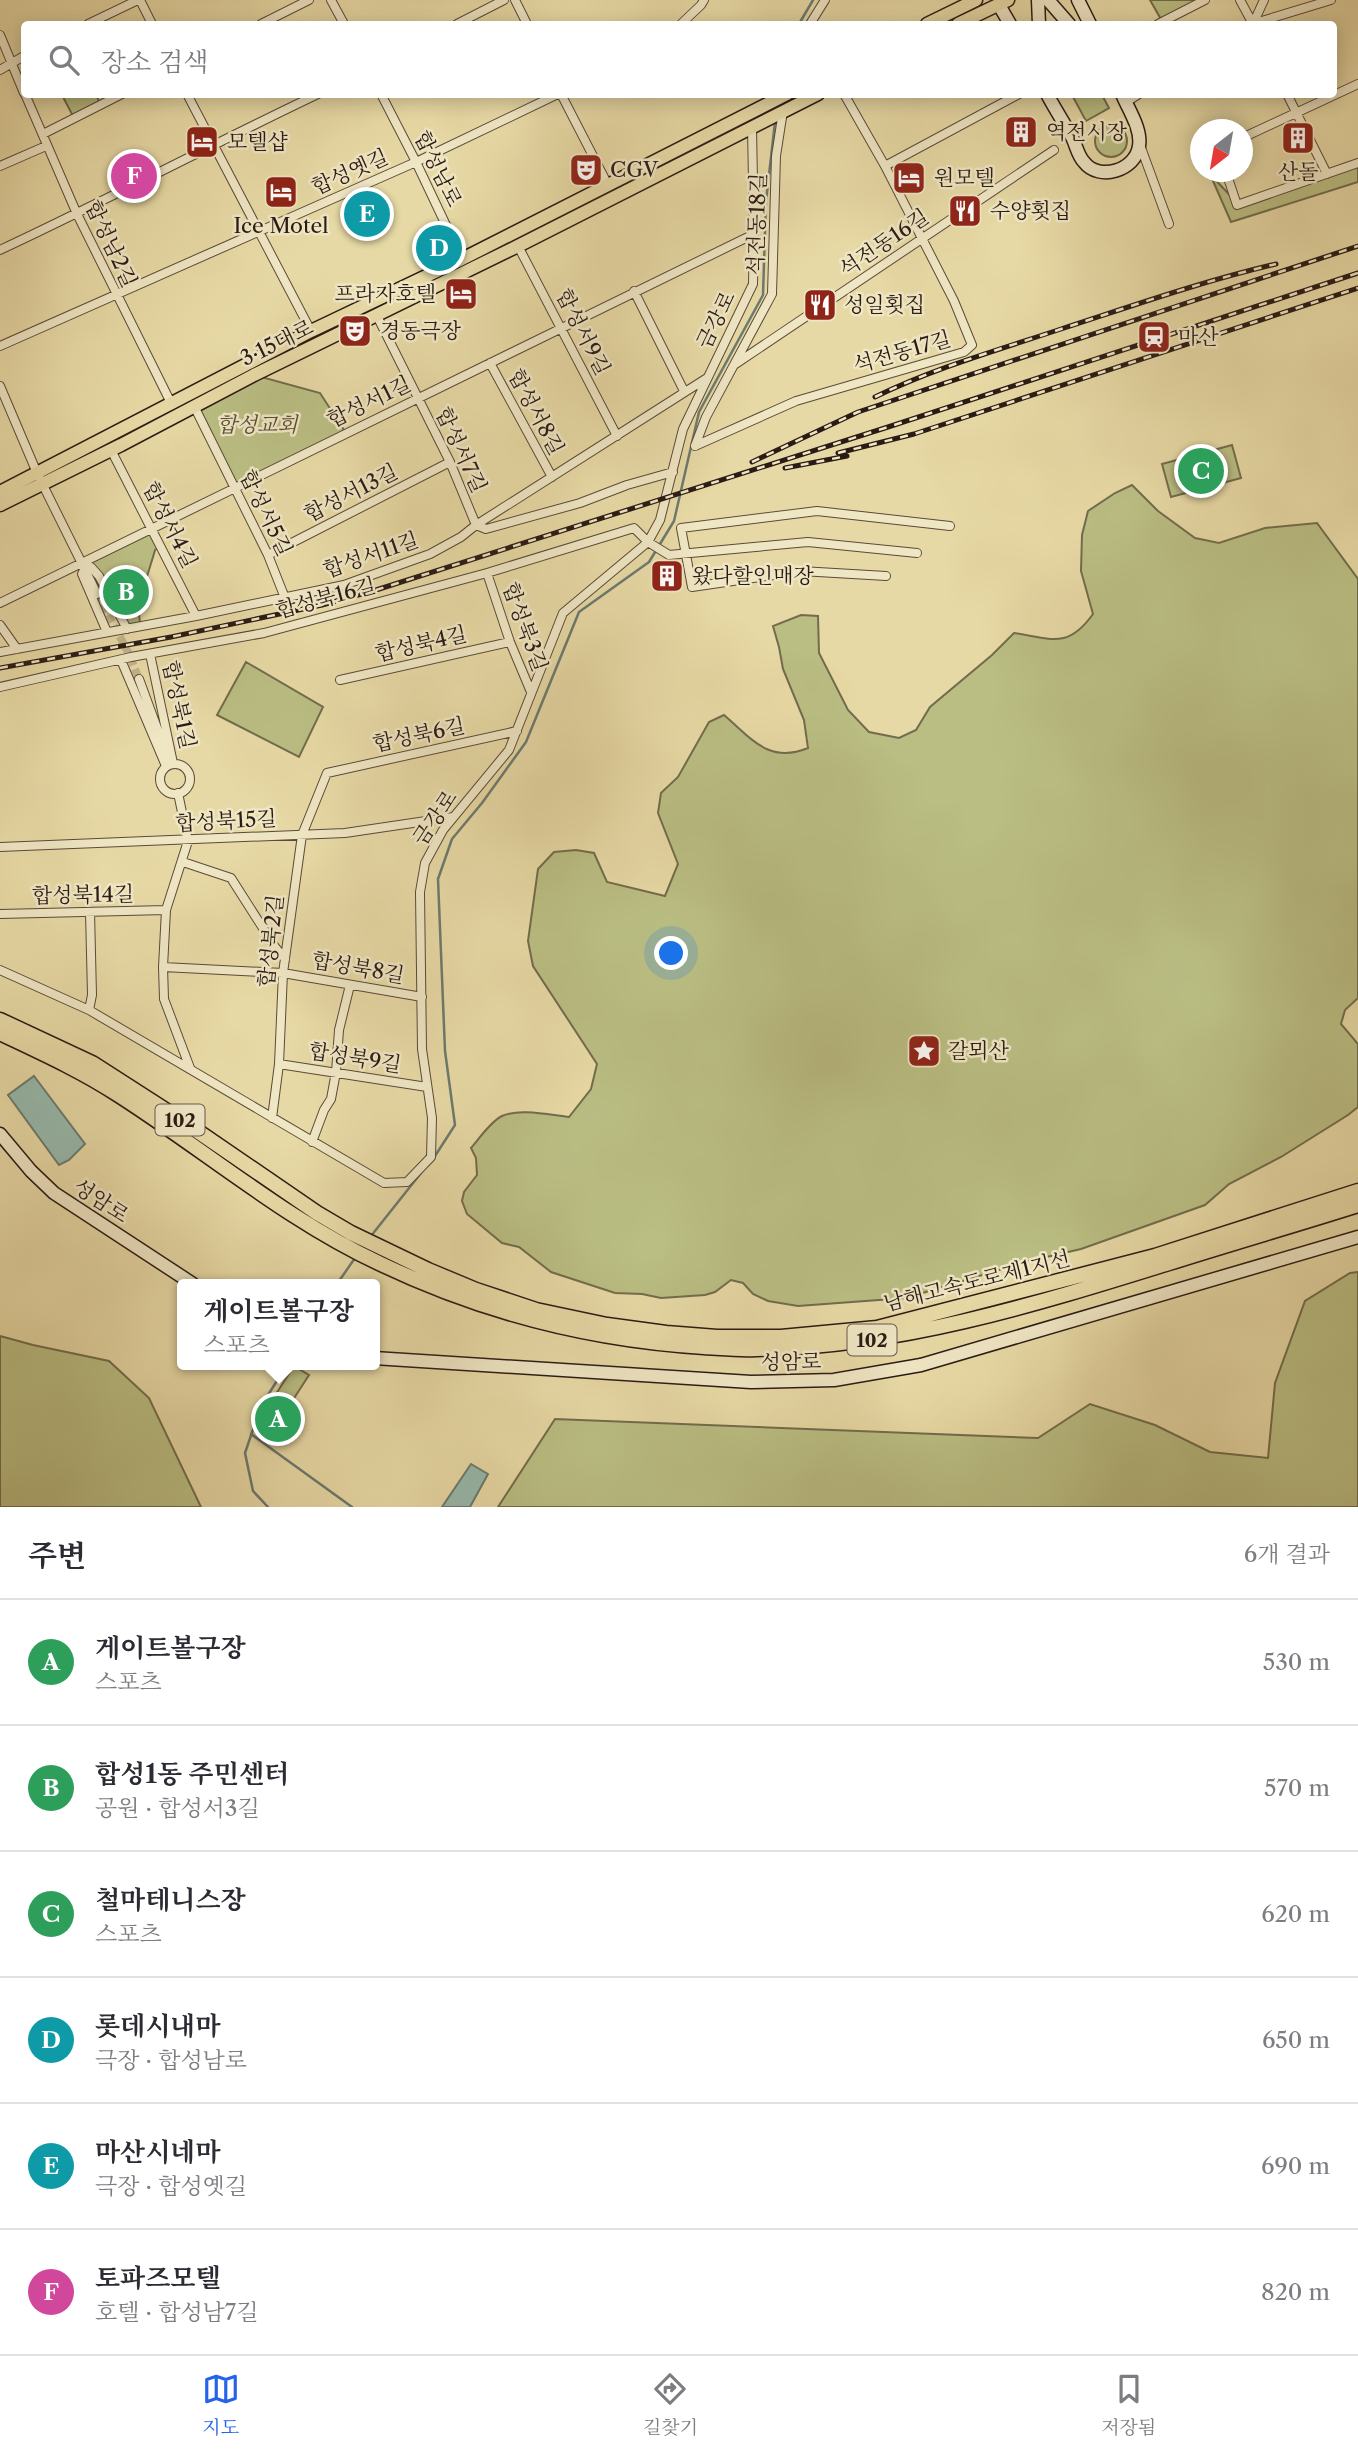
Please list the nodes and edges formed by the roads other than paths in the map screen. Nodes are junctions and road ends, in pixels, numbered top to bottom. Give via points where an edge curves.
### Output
1 (139, 0) edge
2 (309, 0) edge
3 (331, 0) edge
4 (505, 0) edge
5 (515, 0) edge
6 (712, 0) edge
7 (825, 0) edge
8 (976, 0) edge
9 (1038, 0) edge
10 (1048, 0) edge
11 (1078, 0) edge
12 (1205, 0) edge
13 (1240, 0) edge
14 (1264, 0) edge
15 (1331, 0) edge
16 (1004, 2) edge
17 (703, 3) edge
18 (94, 21) edge
19 (150, 21) edge
20 (267, 21) edge
21 (342, 21) edge
22 (463, 21) edge
23 (526, 21) edge
24 (684, 21) edge
25 (812, 21) edge
26 (933, 21) edge
27 (964, 21) edge
28 (1009, 21) edge
29 (1039, 21) edge
30 (1066, 21) edge
31 (1088, 21) edge
32 (1164, 21) edge
33 (1250, 21) edge
34 (1254, 21) edge
35 (1262, 21) edge
36 (0, 35) edge
37 (21, 57) edge
38 (10, 62) junction
39 (0, 70) edge
40 (1358, 84) edge
41 (21, 85) edge
42 (1337, 94) edge
43 (27, 98) edge
44 (114, 98) edge
45 (189, 98) edge
46 (310, 98) edge
47 (383, 98) edge
48 (552, 98) edge
49 (562, 98) edge
50 (780, 98) edge
51 (784, 98) edge
52 (810, 98) edge
53 (846, 98) edge
54 (1012, 98) edge
55 (1049, 98) edge
56 (1289, 98) edge
57 (1328, 98) edge
58 (1124, 99) edge
59 (782, 112) junction
60 (1296, 113) junction
61 (756, 126) junction
62 (1253, 133) edge
63 (43, 134) junction
64 (46, 145) junction
65 (212, 145) junction
66 (1140, 145) junction
67 (1054, 150) dead end
68 (416, 162) junction
69 (1358, 163) edge
70 (0, 166) edge
71 (884, 166) junction
72 (1327, 174) junction
73 (1229, 182) edge
74 (608, 185) junction
75 (77, 214) junction
76 (1169, 224) dead end
77 (259, 231) junction
78 (754, 234) junction
79 (922, 238) junction
80 (518, 246) junction
81 (0, 250) edge
82 (462, 259) junction
83 (634, 291) junction
84 (115, 295) junction
85 (377, 316) junction
86 (562, 328) junction
87 (311, 331) junction
88 (0, 345) edge
89 (490, 363) junction
90 (734, 365) junction
91 (707, 378) junction
92 (0, 386) edge
93 (684, 391) junction
94 (417, 398) junction
95 (172, 405) junction
96 (194, 406) junction
97 (617, 436) junction
98 (695, 446) joint
99 (111, 450) junction
100 (450, 462) junction
101 (673, 472) junction
102 (552, 477) junction
103 (40, 478) junction
104 (235, 488) junction
105 (0, 492) edge
106 (0, 505) edge
107 (476, 525) junction
108 (950, 526) dead end
109 (153, 529) junction
110 (649, 543) junction
111 (917, 552) dead end
112 (686, 553) junction
113 (268, 555) junction
114 (84, 566) junction
115 (487, 573) junction
116 (886, 576) dead end
117 (97, 594) tunnel mouth
118 (285, 598) junction
119 (0, 603) edge
120 (196, 616) junction
121 (0, 625) edge
122 (127, 629) junction
123 (107, 632) junction
124 (510, 642) junction
125 (17, 649) junction
126 (0, 652) edge
127 (150, 654) junction
128 (121, 660) junction
129 (139, 679) tunnel mouth
130 (340, 680) dead end
131 (0, 687) edge
132 (531, 692) junction
133 (517, 731) junction
134 (170, 765) junction
135 (327, 773) joint
136 (178, 793) junction
137 (453, 817) junction
138 (302, 835) junction
139 (188, 841) junction
140 (0, 847) edge
141 (183, 862) junction
142 (166, 910) junction
143 (90, 912) junction
144 (0, 914) edge
145 (285, 959) junction
146 (163, 967) junction
147 (0, 970) edge
148 (283, 973) junction
149 (350, 985) junction
150 (422, 997) junction
151 (89, 1010) junction
152 (0, 1020) edge
153 (0, 1033) edge
154 (279, 1064) junction
155 (190, 1068) junction
156 (336, 1072) junction
157 (427, 1087) junction
158 (272, 1118) junction
159 (0, 1134) edge
160 (312, 1142) junction
161 (1358, 1191) edge
162 (1358, 1205) edge
163 (1358, 1237) edge
164 (348, 1239) junction
165 (186, 1279) edge
166 (380, 1358) edge

1 - 18 street
1 - 19 street
2 - 20 street
3 - 21 street
4 - 22 street
5 - 23 street
6 - 17 street
7 - 25 street
8 - 26 main road
9 - 29 main road
10 - 30 main road
11 - 31 main road
12 - 32 street
13 - 33 street
14 - 34 street
15 - 35 street
16 - 27 main road
16 - 28 main road
17 - 24 street
36 - 38 street, 합성남2길
37 - 38 street
38 - 39 street
38 - 41 street, 합성남2길
40 - 42 street
43 - 63 street, 합성남2길
44 - 63 street
45 - 65 street
46 - 65 street
47 - 68 street, 합성남로
48 - 68 street, 합성옛길
49 - 74 street
50 - 74 main road, 3·15대로
51 - 59 street, 석전동18길
52 - 59 main road
53 - 71 street, 석전동17길
54 - 71 street
55 - 66 main road via 1084,163 1095,171 1112,172 1128,166
56 - 60 street
57 - 60 street
58 - 66 main road
59 - 61 main road, 3·15대로
59 - 90 street, 석전동18길 via 776,156 772,294
60 - 62 street
60 - 72 street
61 - 78 street, 금강로
61 - 80 main road, 3·15대로
63 - 64 street, 합성남2길
64 - 70 street
64 - 75 street, 합성남2길
65 - 75 street
65 - 77 street
66 - 76 street
67 - 79 street, 석전동16길
68 - 77 street, 합성옛길
68 - 82 street, 합성남로
69 - 72 street
71 - 79 street, 석전동17길
72 - 73 street via 1237,205
74 - 82 main road, 3·15대로
75 - 81 street
75 - 84 street, 합성남2길
77 - 84 street, 합성옛길
77 - 87 street
78 - 83 street, 합성서1길
78 - 91 street, 금강로 via 753,284
79 - 90 street, 석전동16길
79 - 98 street, 석전동17길 via 972,345 964,352 796,401
80 - 85 main road, 3·15대로
80 - 86 street, 합성서9길
82 - 87 main road, 3·15대로
83 - 86 street, 합성서1길
83 - 93 street
84 - 88 street, 합성옛길
84 - 95 street, 합성남2길
85 - 94 street, 합성서7길
85 - 96 main road, 3·15대로
86 - 89 street, 합성서1길
86 - 97 street, 합성서9길
87 - 95 main road, 3·15대로
89 - 94 street, 합성서1길
89 - 102 street, 합성서8길
90 - 98 street, 석전동18길
91 - 93 street, 합성서11길
91 - 101 street, 금강로 via 683,429
92 - 103 street
93 - 97 street, 합성서11길
94 - 100 street, 합성서7길
94 - 104 street, 합성서1길
95 - 103 main road, 3·15대로
96 - 99 main road, 3·15대로
96 - 104 street, 합성서5길
97 - 102 street, 합성서11길
99 - 103 main road, 3·15대로
99 - 109 street, 합성서4길
100 - 107 street, 합성서7길
100 - 113 street, 합성서13길
101 - 107 street via 486,529
101 - 110 street, 금강로
102 - 107 street, 합성서11길
103 - 105 main road, 3·15대로
103 - 106 main road, 3·15대로
103 - 114 street
104 - 109 street, 합성서1길
104 - 113 street, 합성서5길
107 - 118 street, 합성서11길 via 430,554 344,585
108 - 112 street via 817,511 681,528
109 - 114 street, 합성서1길
109 - 120 street, 합성서4길
110 - 112 street via 669,555
110 - 115 street, 합성북16길 via 634,528
110 - 132 street, 금강로 via 563,613
111 - 112 street via 808,542
112 - 116 street via 692,587 801,571
113 - 118 street, 합성서5길
114 - 117 street
114 - 119 street, 합성서1길
114 - 122 street via 99,576
114 - 123 street via 82,573
115 - 124 street, 합성북3길
115 - 127 street, 합성북16길 via 264,633
118 - 120 street, 합성서11길
120 - 122 street, 합성서11길
121 - 125 street
122 - 123 street, 합성서11길
123 - 125 street, 합성서11길
124 - 130 street, 합성북4길
124 - 132 street, 합성북3길
125 - 126 street, 합성서11길
127 - 128 street, 합성북16길
127 - 134 street, 합성북1길
128 - 131 street, 합성북16길
128 - 134 street
129 - 134 street
132 - 133 street, 금강로
133 - 135 street, 합성북6길
133 - 137 street, 금강로 via 509,750
134 - 136 street via 160,777 162,787
134 - 136 street via 186,768 190,777 188,786
135 - 138 street, 합성북2길
136 - 139 street
137 - 138 street, 합성북15길
137 - 150 street, 금강로 via 425,863 420,892
138 - 139 street, 합성북15길
138 - 145 street, 합성북2길
139 - 140 street, 합성북15길
139 - 141 street
141 - 142 street
141 - 145 street via 231,878
142 - 143 street, 합성북14길
142 - 146 street
143 - 144 street, 합성북14길
143 - 151 street
145 - 148 street, 합성북2길
146 - 148 street, 합성북8길
146 - 155 street via 163,999
147 - 151 street, 금강로
148 - 149 street, 합성북8길
148 - 154 street, 합성북2길
149 - 150 street, 합성북8길
149 - 156 street via 338,1030
150 - 157 street, 금강로
151 - 155 street, 금강로
152 - 164 highway, 남해고속도로제1지선 / 102 via 92,1063 191,1126
153 - 164 highway, 남해고속도로제1지선 / 102 via 114,1091 306,1223
154 - 156 street, 합성북9길
154 - 158 street, 합성북2길
155 - 158 street, 금강로
156 - 157 street, 합성북9길
156 - 160 street via 331,1099
157 - 160 street, 금강로 via 432,1118 430,1157 407,1182 383,1183
158 - 160 street, 금강로
159 - 165 main road, 성암로 via 54,1193
161 - 164 highway, 남해고속도로제1지선 / 102 via 1155,1256 959,1309 877,1328 781,1337 666,1333 536,1310 476,1290 385,1249
162 - 164 highway, 남해고속도로제1지선 / 102 via 1092,1287 917,1333 753,1349 626,1340 543,1324 380,1264
163 - 166 main road, 성암로 via 921,1365 834,1380 751,1382

